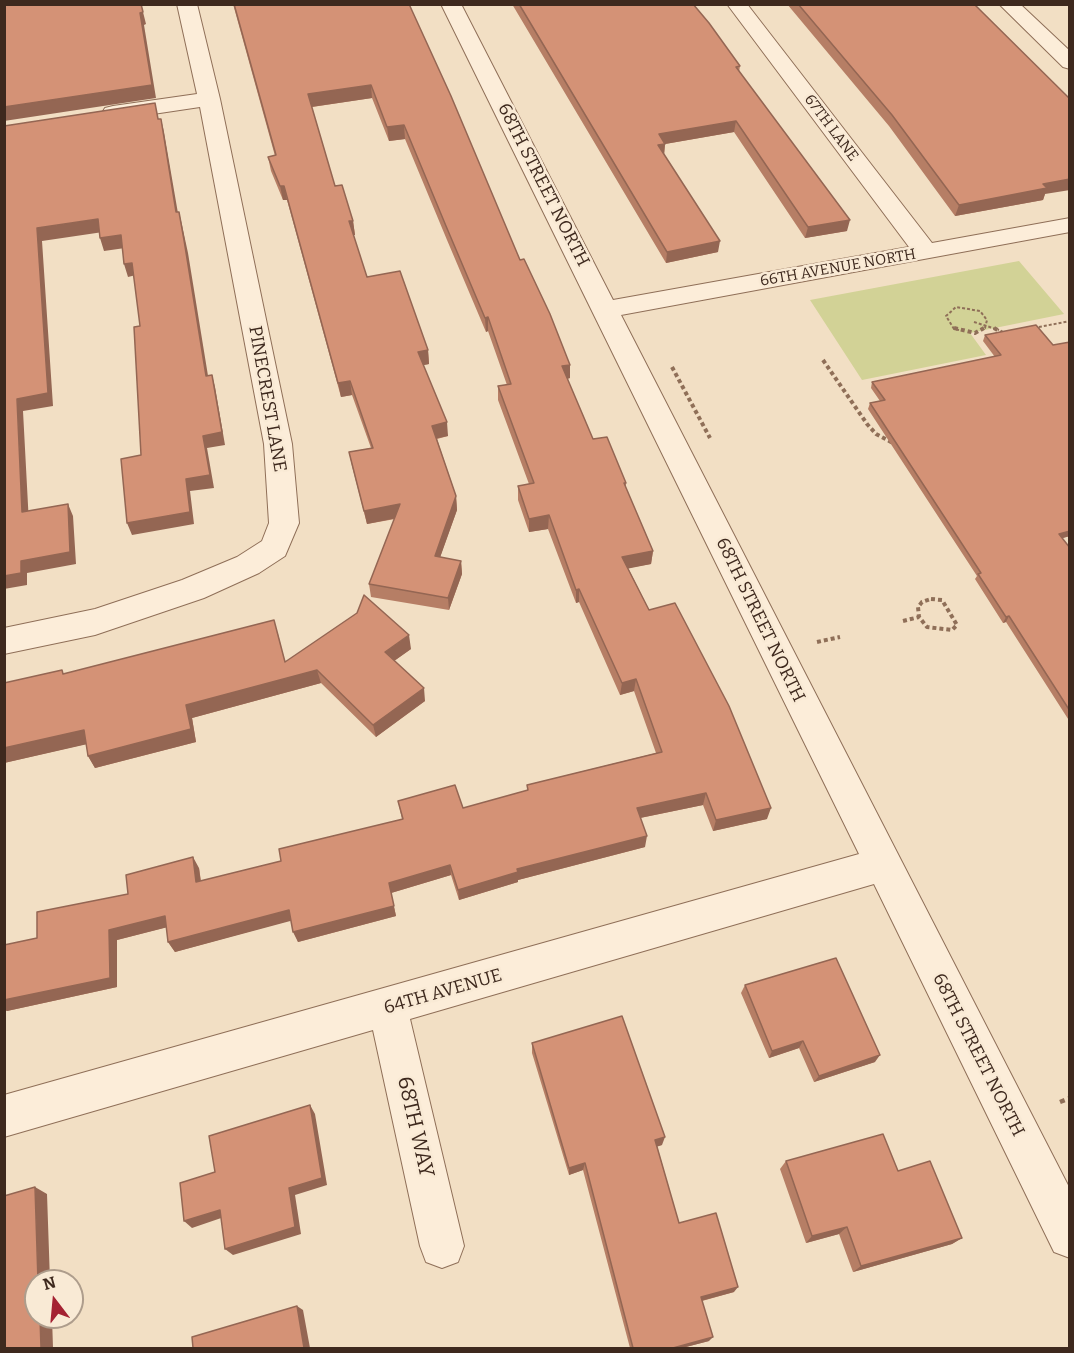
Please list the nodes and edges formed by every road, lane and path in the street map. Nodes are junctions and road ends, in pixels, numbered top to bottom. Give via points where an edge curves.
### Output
1 (187, 4) edge
2 (451, 4) edge
3 (736, 4) edge
4 (1008, 4) edge
5 (1070, 63) edge
6 (209, 99) junction
7 (96, 116) edge
8 (1070, 225) edge
9 (926, 252) junction
10 (606, 310) junction
11 (1070, 321) edge
12 (974, 322) dead end
13 (987, 326) junction
14 (1025, 329) edge
15 (1015, 331) edge
16 (823, 360) dead end
17 (900, 448) edge
18 (919, 617) junction
19 (903, 621) dead end
20 (840, 637) dead end
21 (4, 641) edge
22 (817, 642) dead end
23 (881, 865) junction
24 (388, 1008) junction
25 (1070, 1098) edge
26 (1060, 1102) dead end
27 (4, 1116) edge
28 (1069, 1232) edge
29 (442, 1246) dead end

1 - 6 street, PINECREST LANE
2 - 10 street, 68TH STREET NORTH
3 - 9 street, 67TH LANE
4 - 5 street
6 - 7 street
6 - 21 street, PINECREST LANE via 278,444 284,523 274,549 248,565 95,622
8 - 9 street, 66TH AVENUE NORTH
9 - 10 street, 66TH AVENUE NORTH
10 - 23 street, 68TH STREET NORTH
11 - 14 path
12 - 13 path
13 - 13 path via 984,315 968,307 956,307 946,316 949,325 961,332 975,333
13 - 15 path via 1005,335
16 - 17 path via 867,424
18 - 18 path via 922,602 942,600 957,625 952,630 935,630
18 - 19 path
20 - 22 path
23 - 24 street, 64TH AVENUE
23 - 28 street, 68TH STREET NORTH
24 - 27 street, 64TH AVENUE
24 - 29 street, 68TH WAY
25 - 26 path

